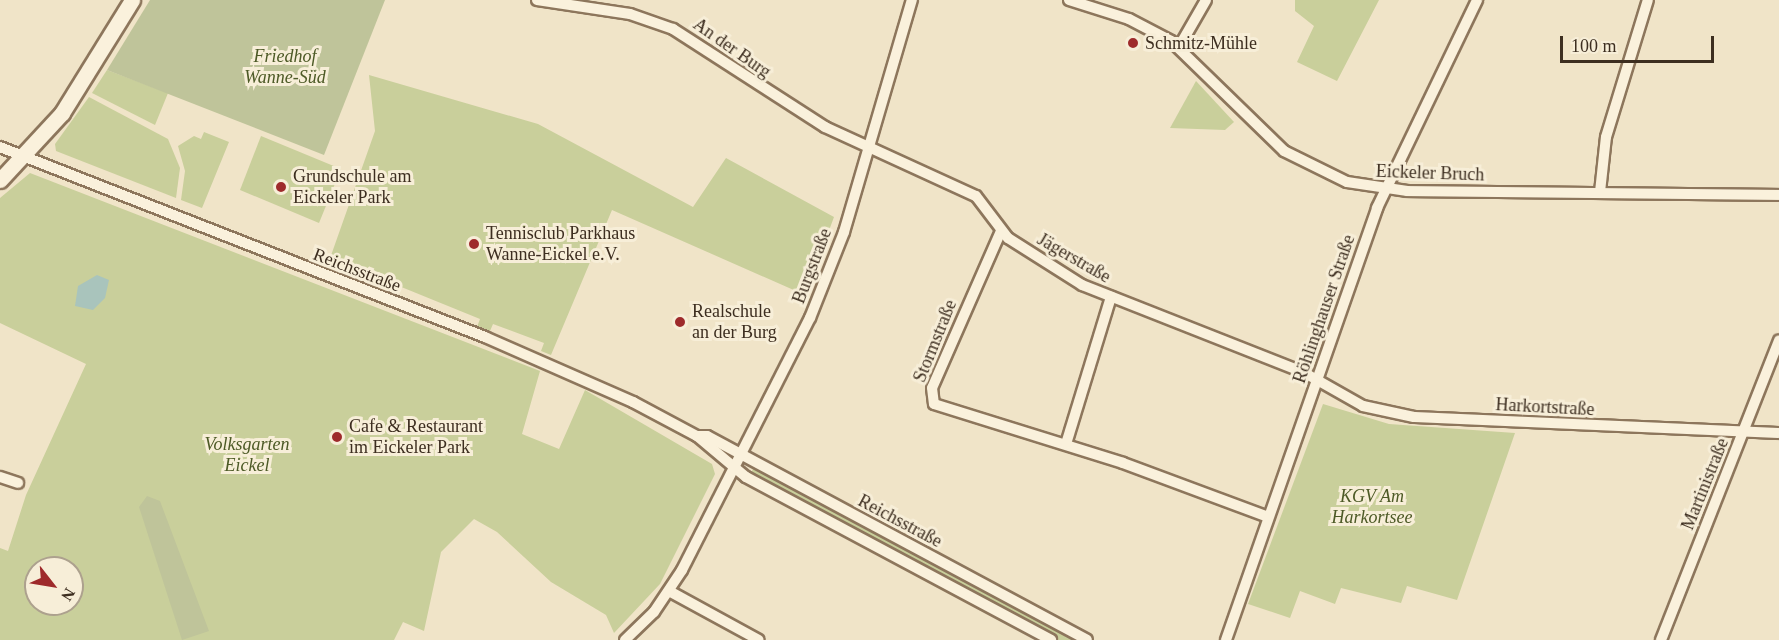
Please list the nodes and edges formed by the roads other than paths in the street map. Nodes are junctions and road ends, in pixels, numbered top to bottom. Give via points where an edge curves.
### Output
1 (132, 0) edge
2 (537, 0) edge
3 (912, 0) edge
4 (1069, 0) edge
5 (1206, 0) edge
6 (1477, 0) edge
7 (1648, 0) edge
8 (567, 2) edge
9 (1179, 47) junction
10 (0, 147) edge
11 (868, 151) junction
12 (24, 158) junction
13 (0, 180) edge
14 (1385, 189) junction
15 (1600, 192) junction
16 (1779, 195) edge
17 (1001, 231) junction
18 (1111, 297) junction
19 (1779, 340) edge
20 (1317, 380) junction
21 (1744, 433) junction
22 (1779, 433) edge
23 (697, 436) junction
24 (1066, 444) junction
25 (741, 454) junction
26 (734, 466) junction
27 (0, 477) edge
28 (18, 483) dead end
29 (1268, 517) junction
30 (669, 591) junction
31 (626, 640) edge
32 (759, 640) edge
33 (1051, 640) edge
34 (1087, 640) edge
35 (1226, 640) edge
36 (1661, 640) edge

1 - 12 main road via 62,113
2 - 8 street, An der Burg
3 - 11 street, Burgstraße
4 - 9 street, Eickeler Bruch via 1143,25
5 - 9 street
6 - 14 street, Röhlinghauser Straße
7 - 15 street via 1606,137
8 - 11 street, An der Burg via 630,14 674,29 762,89
9 - 14 street, Eickeler Bruch via 1284,152 1332,177
10 - 12 street, Reichsstraße
11 - 17 street, Jägerstraße via 976,196
11 - 25 street, Burgstraße via 819,296
12 - 13 main road
12 - 23 street, Reichsstraße via 485,337
14 - 15 street, Eickeler Bruch
14 - 20 street, Röhlinghauser Straße
15 - 16 street, Eickeler Bruch
17 - 18 street, Jägerstraße via 1082,285
17 - 24 street, Stormstraße via 931,398 941,409
18 - 20 street, Jägerstraße
18 - 24 street
19 - 21 street, Martinistraße
20 - 21 street, Harkortstraße via 1364,406 1396,415
20 - 29 street, Röhlinghauser Straße
21 - 22 street, Harkortstraße
21 - 36 street, Martinistraße
23 - 25 street, Reichsstraße
23 - 26 street, Reichsstraße
24 - 29 street, Stormstraße
25 - 26 street, Burgstraße
25 - 34 street, Reichsstraße
26 - 30 street, Burgstraße
26 - 33 street, Reichsstraße
27 - 28 street
29 - 35 street, Röhlinghauser Straße
30 - 31 street, Burgstraße
30 - 32 street

